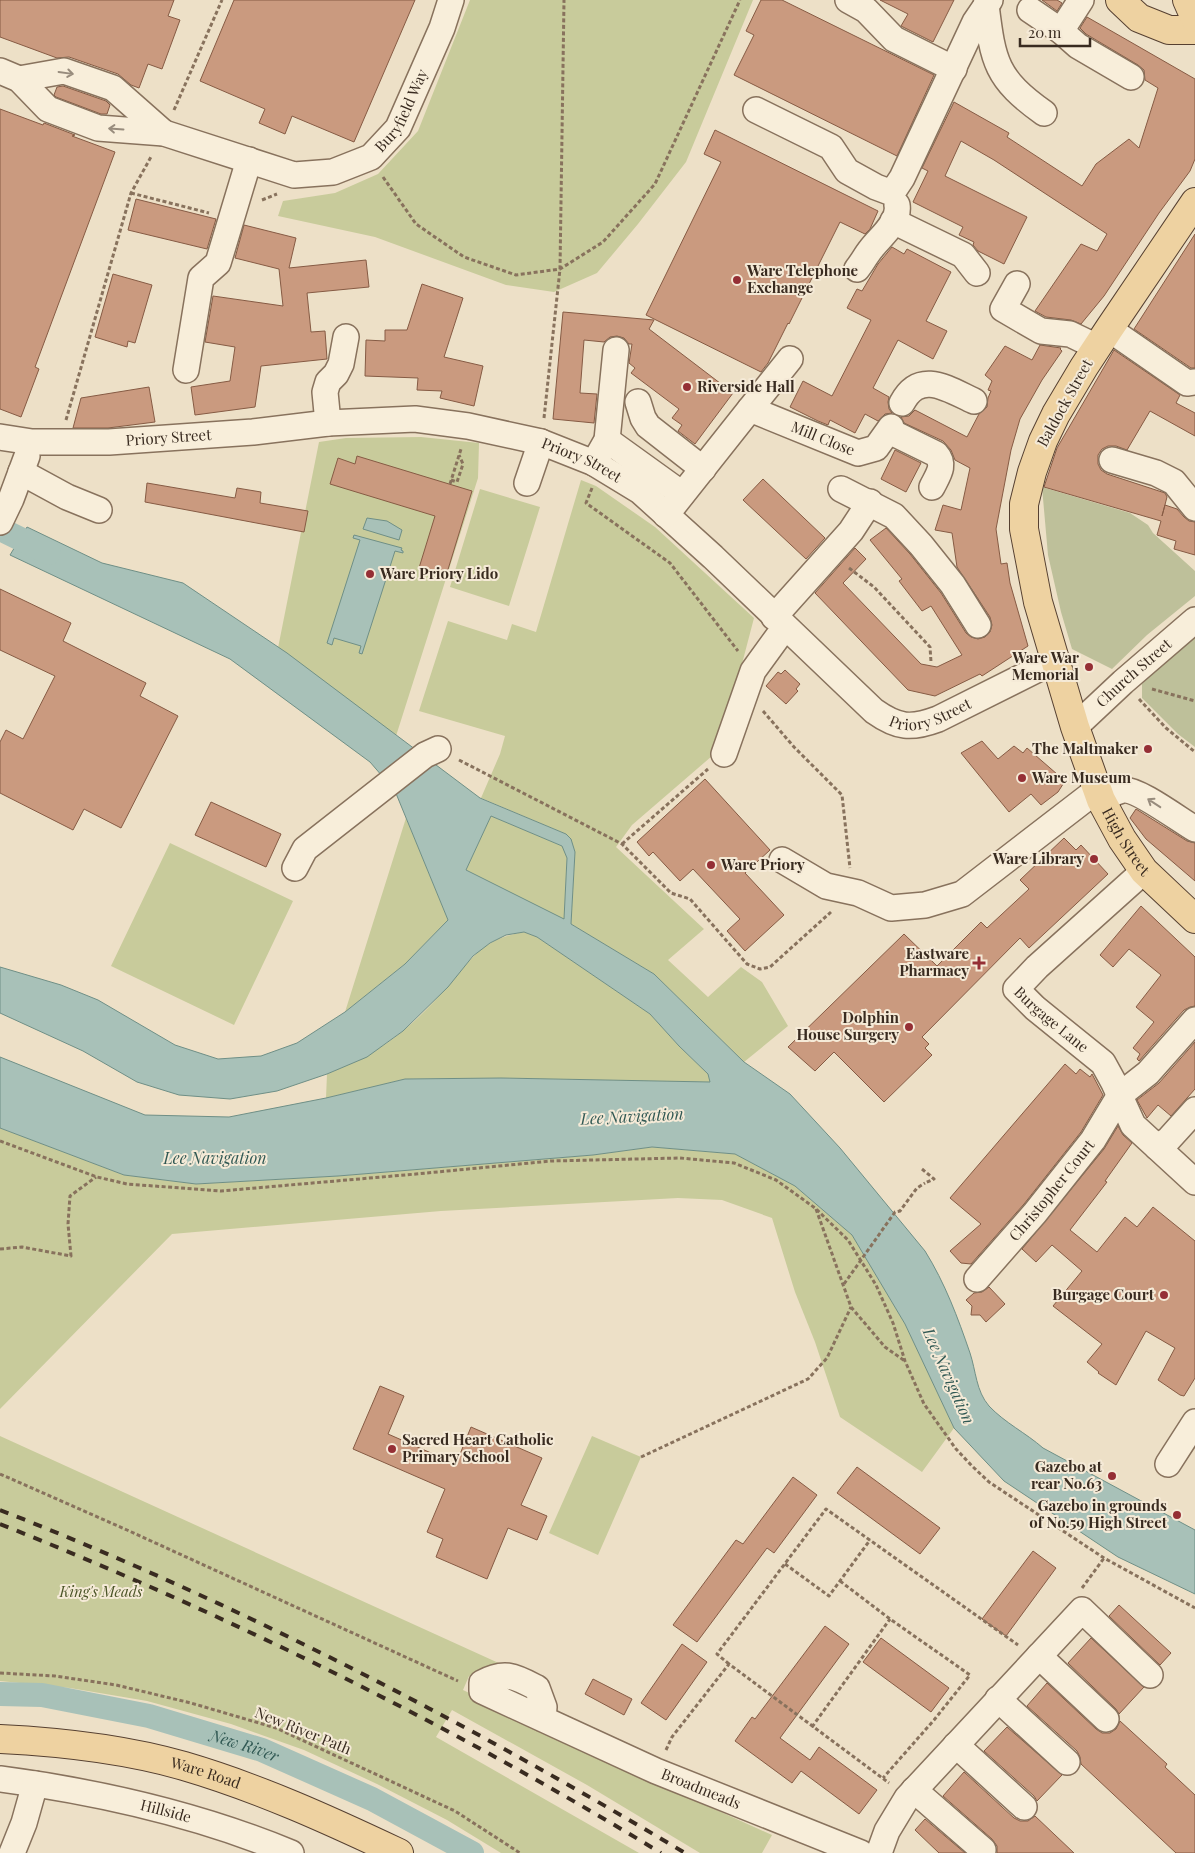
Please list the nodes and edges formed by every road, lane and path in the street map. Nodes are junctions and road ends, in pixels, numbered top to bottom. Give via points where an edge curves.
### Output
1 (222, 0) edge
2 (451, 0) edge
3 (564, 0) edge
4 (740, 0) edge
5 (848, 0) edge
6 (1081, 0) edge
7 (1120, 0) edge
8 (1187, 0) edge
9 (988, 3) edge
10 (1030, 10) dead end
11 (1195, 18) edge
12 (1195, 30) edge
13 (1061, 31) junction
14 (954, 68) junction
15 (9, 75) edge
16 (1131, 77) dead end
17 (756, 110) dead end
18 (1044, 113) dead end
19 (164, 132) junction
20 (371, 157) junction
21 (249, 160) junction
22 (892, 193) junction
23 (1195, 202) edge
24 (893, 221) junction
25 (1188, 229) edge
26 (560, 270) junction
27 (858, 270) dead end
28 (977, 273) dead end
29 (1017, 284) dead end
30 (346, 337) dead end
31 (1103, 338) junction
32 (616, 350) dead end
33 (790, 359) dead end
34 (186, 370) dead end
35 (1195, 382) edge
36 (974, 401) dead end
37 (638, 402) dead end
38 (902, 403) dead end
39 (750, 409) junction
40 (328, 423) junction
41 (0, 437) edge
42 (608, 440) junction
43 (32, 442) junction
44 (64, 442) junction
45 (541, 442) junction
46 (459, 454) dead end
47 (1112, 460) dead end
48 (597, 464) junction
49 (702, 468) junction
50 (21, 472) junction
51 (453, 472) dead end
52 (527, 483) dead end
53 (932, 487) dead end
54 (841, 488) dead end
55 (682, 494) junction
56 (870, 502) junction
57 (1195, 508) edge
58 (99, 510) dead end
59 (666, 515) junction
60 (0, 522) edge
61 (832, 552) junction
62 (1195, 620) edge
63 (780, 622) junction
64 (978, 625) dead end
65 (1056, 660) junction
66 (931, 662) dead end
67 (750, 681) junction
68 (1122, 682) junction
69 (1195, 701) edge
70 (1075, 727) junction
71 (432, 752) joint
72 (1195, 752) edge
73 (724, 754) joint
74 (1099, 795) junction
75 (1195, 829) edge
76 (622, 844) junction
77 (782, 860) dead end
78 (295, 868) dead end
79 (1144, 871) junction
80 (844, 890) junction
81 (1195, 919) edge
82 (1195, 1020) edge
83 (1120, 1095) junction
84 (1195, 1110) edge
85 (0, 1141) edge
86 (1157, 1147) junction
87 (922, 1169) dead end
88 (97, 1177) junction
89 (1194, 1178) edge
90 (816, 1208) junction
91 (0, 1249) edge
92 (977, 1279) dead end
93 (844, 1284) junction
94 (851, 1307) junction
95 (905, 1361) junction
96 (1195, 1422) edge
97 (641, 1457) dead end
98 (1168, 1464) dead end
99 (0, 1474) edge
100 (870, 1540) junction
101 (1104, 1558) junction
102 (785, 1564) junction
103 (840, 1581) junction
104 (1195, 1608) edge
105 (1082, 1610) junction
106 (890, 1619) junction
107 (1037, 1657) junction
108 (729, 1664) junction
109 (0, 1673) edge
110 (1150, 1675) dead end
111 (482, 1691) joint
112 (998, 1700) junction
113 (1106, 1718) dead end
114 (812, 1727) junction
115 (0, 1739) edge
116 (956, 1745) junction
117 (1067, 1762) dead end
118 (656, 1771) junction
119 (884, 1778) junction
120 (0, 1780) edge
121 (35, 1784) junction
122 (910, 1794) junction
123 (1024, 1807) dead end
124 (983, 1850) dead end
125 (12, 1853) edge
126 (291, 1853) edge
127 (399, 1853) edge
128 (520, 1853) edge
129 (861, 1853) edge
130 (880, 1853) edge

1 - 19 path
2 - 20 street, Buryfield Way via 398,128
3 - 26 path
4 - 26 path via 655,184 603,242
5 - 14 street via 866,10 894,39
6 - 13 street
7 - 12 main road via 1140,18 1169,30
8 - 11 main road
9 - 14 street via 975,22
9 - 18 street via 991,44 1000,70 1022,98
10 - 13 street
13 - 16 street via 1078,46
14 - 22 street
19 -> 15 street via 98,128 48,109
15 -> 19 street via 64,71 113,88
17 - 22 street via 831,147 847,171
19 - 21 street, Buryfield Way
19 - 44 path via 131,193 65,424
20 - 21 street, Buryfield Way via 333,172 294,175
20 - 26 path via 388,188 416,224 464,257 516,275
21 - 34 street via 218,263 201,278
22 - 24 street via 898,208
23 - 25 main road, Baldock Street
24 - 27 street
24 - 28 street via 962,255
25 - 31 main road, Baldock Street
26 - 45 path
29 - 31 street via 1003,309 1041,331
30 - 40 street via 341,364 325,392
31 - 35 street via 1187,382
31 - 65 main road, Baldock Street via 1042,441 1024,504 1024,529 1038,602
32 - 42 street
33 - 39 street
36 - 38 street via 939,385 928,384 910,390
37 - 49 street via 648,426
39 - 49 street
39 - 53 street, Mill Close via 858,453 876,448 890,429 936,454 941,460 942,468
40 - 44 street, Priory Street via 184,437
40 - 45 street, Priory Street via 416,419 468,426
41 - 43 street, Priory Street
42 - 48 street
42 - 55 street
43 - 44 street, Priory Street
43 - 50 street
45 - 48 street, Priory Street
45 - 52 street
46 - 51 path via 463,464 457,482 450,482
47 - 57 street via 1156,472 1174,482
48 - 59 street, Priory Street via 640,492
48 - 67 path via 586,503 670,563
49 - 55 street
50 - 58 street
50 - 60 street
54 - 56 street
55 - 59 street
56 - 61 street
56 - 64 street via 894,516 922,545
59 - 63 street, Priory Street
61 - 63 street
61 - 66 path via 874,587 930,647
62 - 68 street, Church Street
63 - 65 street, Priory Street via 874,711 885,719 908,726 938,719
63 - 67 street
65 - 70 main road, High Street
67 - 73 street
67 - 80 path via 794,747 842,795 851,866
68 - 69 path
68 - 70 street, Church Street
68 - 72 path via 1166,728
70 - 74 main road, High Street
71 - 76 path
71 - 78 street via 304,849
73 - 76 path
75 -> 74 street via 1130,790
74 - 79 main road, High Street via 1122,839
74 - 80 street via 962,894 925,905 891,908
76 - 80 path via 671,892 690,899 747,964 760,969 770,967 836,908
77 - 80 street via 826,886
79 - 81 main road, High Street
79 - 83 street, Burgage Lane via 1036,967 1016,989 1103,1064
82 - 83 street, Christopher Court via 1148,1072
83 - 86 street, Burgage Lane via 1133,1125
83 - 92 street, Christopher Court via 1093,1140 1035,1214
84 - 86 street via 1168,1140
85 - 88 path
86 - 89 street, Burgage Lane
87 - 93 path, bridge via 934,1179 917,1188 900,1211 895,1212
88 - 90 path via 127,1184 221,1191 551,1161 680,1158 734,1163 776,1180
88 - 91 path via 70,1196 71,1256 22,1247
90 - 93 path
90 - 95 path via 848,1240 876,1285
93 - 94 path
94 - 95 path via 885,1347
94 - 97 path via 827,1358 808,1380
95 - 101 path via 924,1404 972,1466 989,1482
96 - 98 street
99 - 111 path
100 - 102 path via 826,1509
100 - 103 path
100 - 107 path
101 - 104 path
101 - 105 path via 1076,1596
102 - 103 path via 829,1596
102 - 108 path via 717,1654
103 - 106 path
105 - 107 street
105 - 110 street
106 - 114 path
106 - 119 path via 970,1675
107 - 112 street
107 - 113 street
108 - 114 path
108 - 118 path via 672,1737
109 - 128 path, New River Path via 116,1684 276,1728 455,1811
111 - 118 street, Broadmeads
112 - 116 street
112 - 117 street
114 - 119 path
115 - 127 main road, Ware Road via 114,1751 183,1766 252,1788 317,1814
116 - 122 street
116 - 123 street
118 - 129 street, Broadmeads
119 - 122 path
120 - 121 street, Hillside
121 - 125 street
121 - 126 street, Hillside via 203,1821
122 - 124 street
122 - 130 street via 887,1831

